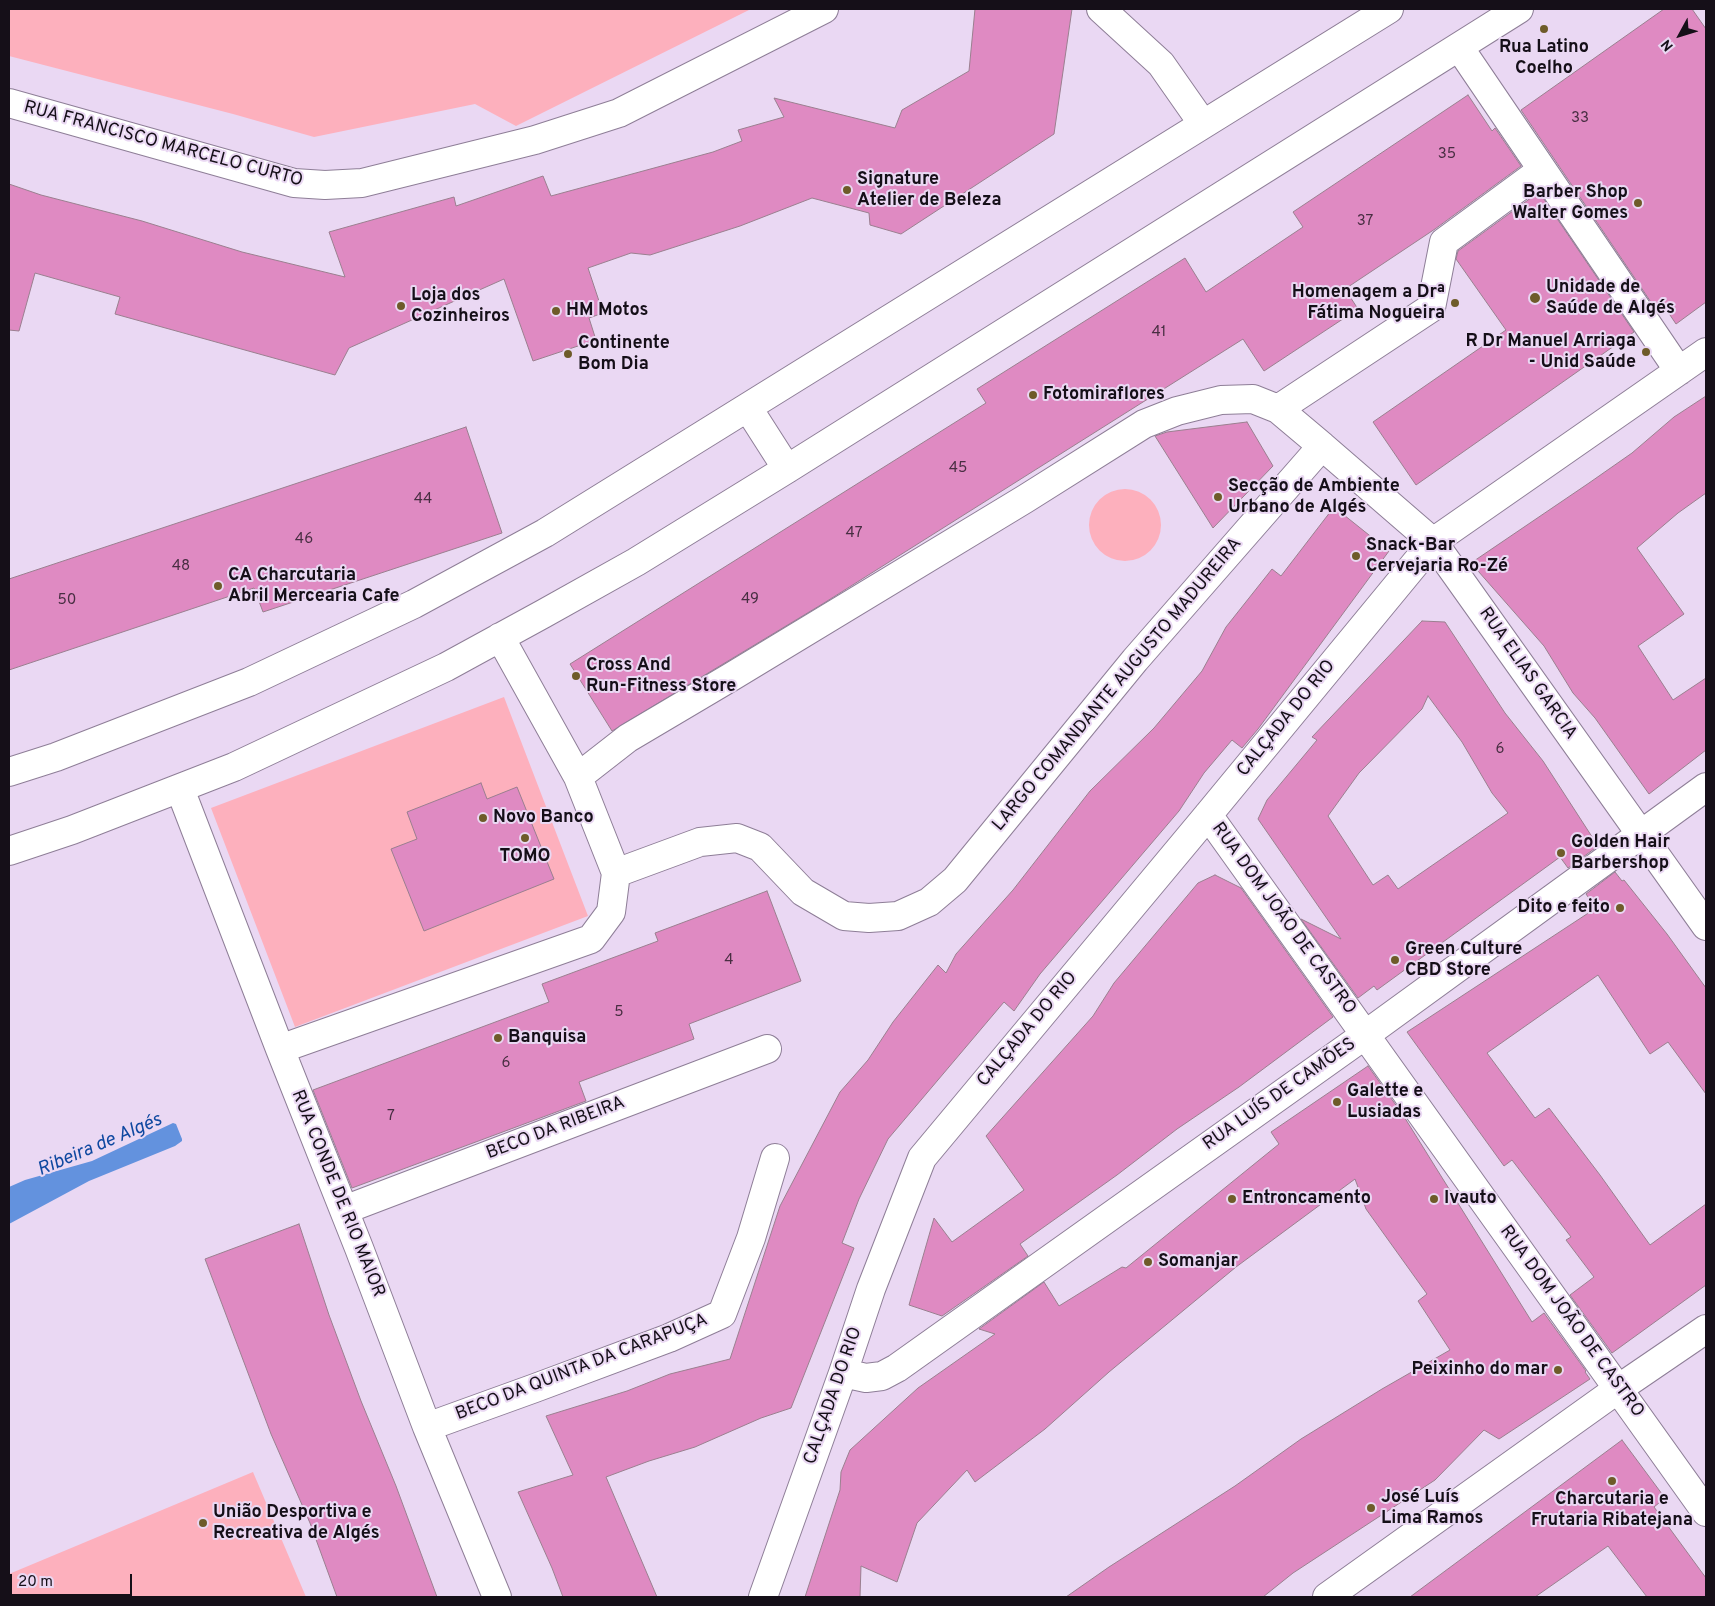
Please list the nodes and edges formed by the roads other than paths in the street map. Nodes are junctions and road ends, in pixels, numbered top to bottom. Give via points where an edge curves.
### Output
1 (824, 9) edge
2 (1101, 9) edge
3 (1388, 9) edge
4 (1519, 9) edge
5 (1459, 47) junction
6 (9, 103) edge
7 (1202, 124) junction
8 (1542, 170) junction
9 (1706, 352) edge
10 (1679, 371) junction
11 (748, 408) junction
12 (1278, 409) junction
13 (1322, 446) junction
14 (787, 469) junction
15 (1433, 542) junction
16 (500, 637) junction
17 (9, 772) edge
18 (578, 777) junction
19 (1706, 787) edge
20 (180, 789) junction
21 (1208, 815) junction
22 (1640, 834) junction
23 (9, 851) edge
24 (616, 873) junction
25 (1706, 926) edge
26 (1365, 1035) junction
27 (280, 1049) junction
28 (767, 1049) dead end
29 (775, 1158) dead end
30 (344, 1210) junction
31 (1706, 1329) edge
32 (843, 1373) junction
33 (1618, 1389) junction
34 (427, 1426) junction
35 (1706, 1512) edge
36 (497, 1597) edge
37 (763, 1597) edge
38 (1327, 1597) edge

1 - 6 street, RUA FRANCISCO MARCELO CURTO via 619,113 535,140 362,183 294,183
2 - 7 street via 1161,64
3 - 7 street
4 - 5 street
5 - 8 street
5 - 14 street
7 - 11 street
8 - 10 street
8 - 12 street via 1444,242 1430,308
9 - 10 street, CALÇADA DO RIO
10 - 15 street, CALÇADA DO RIO
11 - 14 street
11 - 17 street via 545,533 414,604 249,682
12 - 13 street
12 - 18 street via 1253,399 1221,400 1177,411 1144,424 628,738
13 - 15 street, RUA ELIAS GARCIA
13 - 24 street, LARGO COMANDANTE AUGUSTO MADUREIRA via 1135,660 956,880 929,902 898,916 844,916 803,892 760,847 737,838 700,842
14 - 16 street via 636,562
15 - 21 street, CALÇADA DO RIO
15 - 22 street, RUA ELIAS GARCIA
16 - 18 street
16 - 20 street via 402,688
18 - 24 street
19 - 22 street, RUA LUÍS DE CAMÕES
20 - 23 street
20 - 27 street, RUA CONDE DE RIO MAIOR
21 - 26 street, RUA DOM JOÃO DE CASTRO
21 - 32 street, CALÇADA DO RIO via 922,1158 871,1289
22 - 25 street, RUA ELIAS GARCIA
22 - 26 street, RUA LUÍS DE CAMÕES
24 - 27 street via 611,912 591,938
26 - 32 street, RUA LUÍS DE CAMÕES via 897,1368 882,1376 866,1378
26 - 33 street, RUA DOM JOÃO DE CASTRO
27 - 30 street, RUA CONDE DE RIO MAIOR
28 - 30 street, BECO DA RIBEIRA
29 - 34 street, BECO DA QUINTA DA CARAPUÇA via 751,1238 722,1314 642,1348
30 - 34 street, RUA CONDE DE RIO MAIOR
31 - 33 street
32 - 37 street, CALÇADA DO RIO
33 - 35 street, RUA DOM JOÃO DE CASTRO
33 - 38 street
34 - 36 street, RUA CONDE DE RIO MAIOR

